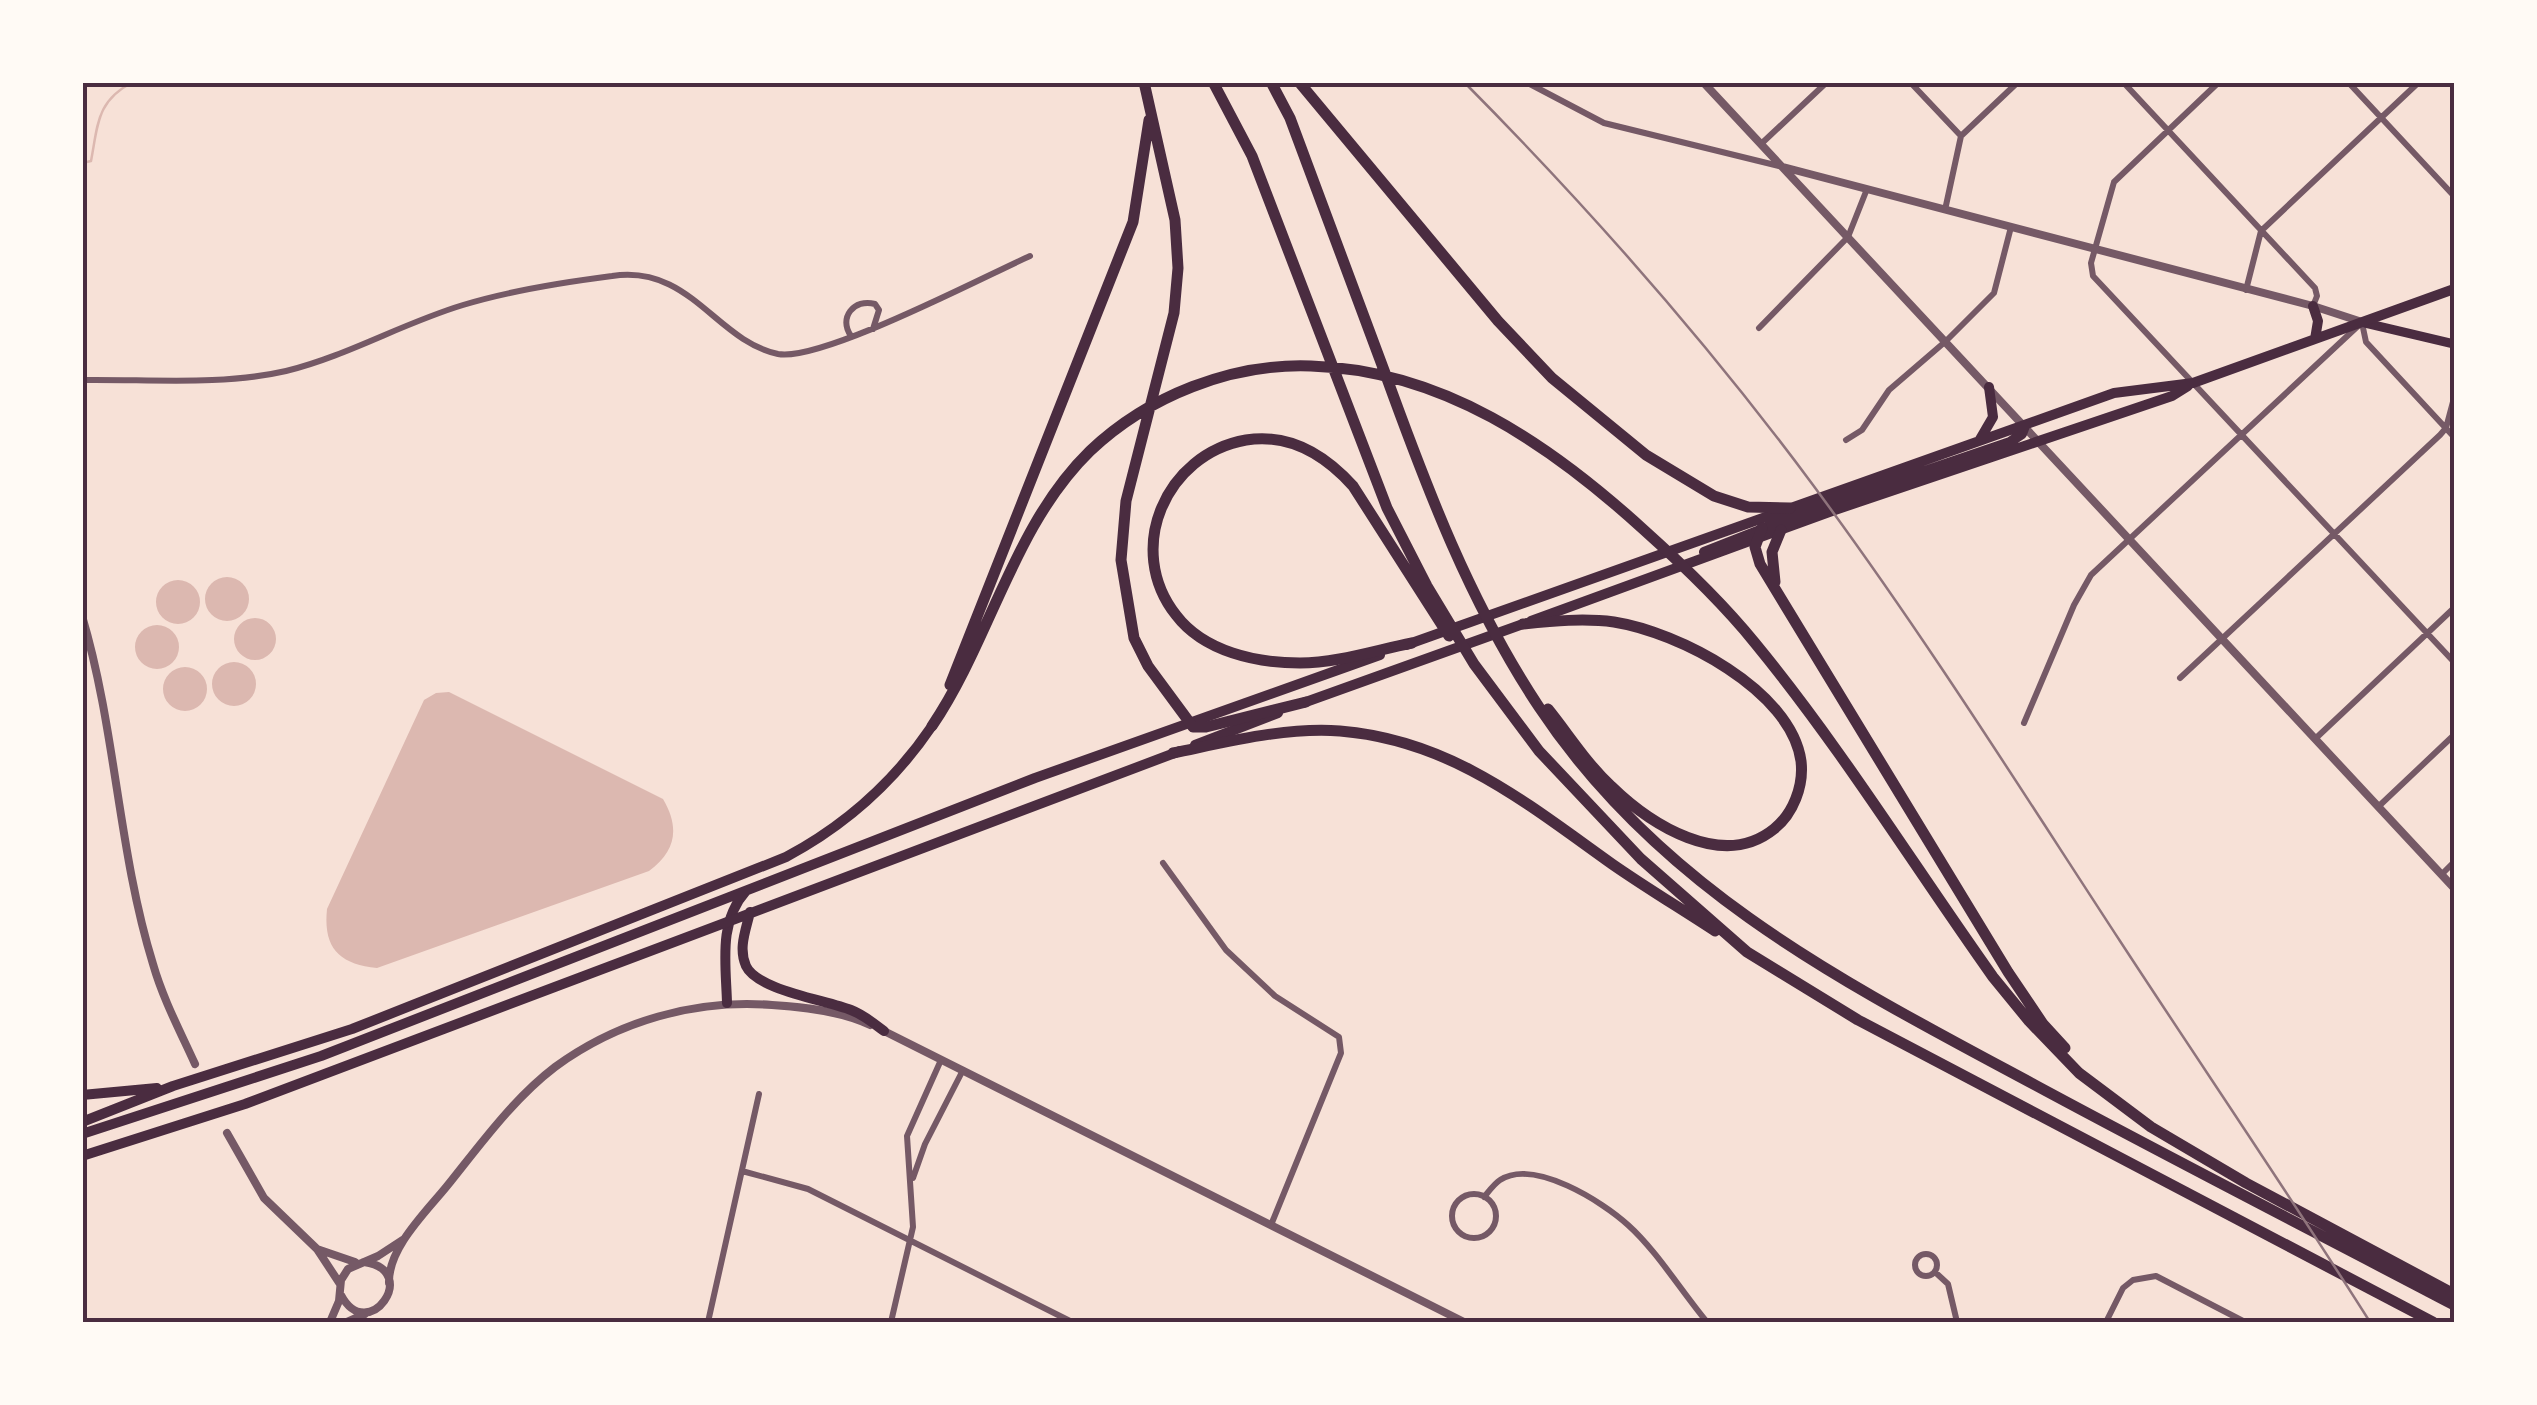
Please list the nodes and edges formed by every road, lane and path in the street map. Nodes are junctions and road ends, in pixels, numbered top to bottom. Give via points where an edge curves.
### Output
1 (1144, 82) edge
2 (1213, 82) edge
3 (1271, 82) edge
4 (1300, 82) edge
5 (1526, 82) edge
6 (1703, 82) edge
7 (1827, 82) edge
8 (1910, 82) edge
9 (2018, 82) edge
10 (2123, 82) edge
11 (2219, 82) edge
12 (2348, 82) edge
13 (2420, 82) edge
14 (1150, 106) junction
15 (2382, 118) junction
16 (2168, 131) junction
17 (1960, 136) junction
18 (1761, 144) junction
19 (1780, 166) junction
20 (1867, 189) junction
21 (2454, 196) edge
22 (1944, 210) junction
23 (2010, 228) junction
24 (2261, 231) junction
25 (1848, 237) junction
26 (2094, 250) junction
27 (1030, 256) dead end
28 (2246, 290) junction
29 (2454, 290) edge
30 (2314, 306) junction
31 (2362, 322) junction
32 (873, 328) junction
33 (1759, 328) dead end
34 (851, 336) junction
35 (2315, 339) junction
36 (1946, 342) junction
37 (2454, 344) edge
38 (82, 380) edge
39 (2193, 383) junction
40 (1989, 387) junction
41 (2454, 398) edge
42 (2025, 426) junction
43 (2446, 428) junction
44 (2242, 435) junction
45 (2454, 437) edge
46 (1846, 440) dead end
47 (1978, 442) junction
48 (2038, 443) junction
49 (1790, 508) junction
50 (1782, 530) junction
51 (1759, 534) junction
52 (2334, 534) junction
53 (2128, 540) junction
54 (1786, 608) junction
55 (2454, 608) edge
56 (82, 616) edge
57 (1523, 624) junction
58 (2428, 634) junction
59 (2222, 640) junction
60 (1412, 643) junction
61 (1510, 661) junction
62 (2454, 662) edge
63 (2180, 678) dead end
64 (1306, 702) junction
65 (1517, 722) junction
66 (1188, 723) junction
67 (2024, 723) dead end
68 (932, 726) junction
69 (2454, 735) edge
70 (2314, 739) junction
71 (1173, 754) junction
72 (2378, 806) junction
73 (2454, 862) edge
74 (1163, 863) dead end
75 (2442, 874) junction
76 (2454, 888) edge
77 (747, 890) junction
78 (750, 912) junction
79 (729, 921) junction
80 (1748, 952) junction
81 (727, 1003) junction
82 (884, 1031) junction
83 (942, 1059) junction
84 (195, 1064) dead end
85 (963, 1070) junction
86 (173, 1086) junction
87 (759, 1094) dead end
88 (82, 1096) edge
89 (2108, 1096) junction
90 (82, 1122) edge
91 (227, 1133) dead end
92 (82, 1134) edge
93 (82, 1158) edge
94 (742, 1171) junction
95 (911, 1184) junction
96 (1484, 1196) junction
97 (1271, 1225) junction
98 (408, 1236) junction
99 (910, 1241) junction
100 (317, 1249) junction
101 (361, 1263) junction
102 (1935, 1272) dead end
103 (390, 1284) junction
104 (340, 1289) junction
105 (2454, 1294) edge
106 (2454, 1305) edge
107 (372, 1311) junction
108 (1056, 1319) edge
109 (330, 1322) edge
110 (347, 1322) edge
111 (708, 1322) edge
112 (891, 1322) edge
113 (1072, 1322) edge
114 (1464, 1322) edge
115 (1707, 1322) edge
116 (1958, 1322) edge
117 (2106, 1322) edge
118 (2245, 1322) edge
119 (2434, 1322) edge

1 - 14 highway
2 - 65 highway via 1252,156 1386,508 1454,632
3 - 61 highway via 1446,534
4 - 49 highway via 1498,321 1565,389 1646,455 1714,496 1748,508
5 - 19 street via 1604,122
6 - 18 street
7 - 18 street
8 - 17 street
9 - 17 street
10 - 16 street
11 - 16 street
12 - 15 street
13 - 15 street
14 - 66 highway via 1175,220 1178,268 1174,313 1126,502 1120,560 1134,638
14 - 68 highway via 1127,239
15 - 21 street
15 - 24 street
16 - 24 street
16 - 26 street via 2114,182
17 - 22 street
18 - 19 street
19 - 20 street
19 - 25 street
20 - 22 street
20 - 25 street
22 - 23 street
23 - 26 street
23 - 36 street via 1994,293
24 - 28 street
24 - 30 street via 2314,288
25 - 33 street
25 - 36 street
26 - 28 street
26 - 39 street via 2093,276
27 - 32 street
28 - 30 street
29 - 31 main road
30 - 31 street
30 - 35 main road
31 - 35 main road
31 - 37 main road
31 - 43 street via 2366,342
31 - 44 street
32 - 34 street
32 - 34 street via 879,310 863,302 846,318
34 - 38 street via 797,354 774,353 666,282 625,274 464,304 290,370
35 - 39 main road
36 - 40 street
36 - 46 street via 1889,390 1862,430
39 - 42 main road via 2114,394
39 - 44 street
39 - 48 main road
40 - 42 street
40 - 47 main road via 1993,417
41 - 43 street
42 - 47 main road
42 - 48 street
42 - 51 main road via 2010,442
43 - 45 street
43 - 52 street
44 - 52 street
44 - 53 street
47 - 49 main road
48 - 50 main road
48 - 53 street
49 - 60 main road
50 - 51 main road
50 - 54 highway via 1772,571
51 - 54 highway via 1760,564
51 - 57 main road
52 - 58 street
52 - 59 street
53 - 59 street
53 - 67 street via 2082,587
54 - 89 highway via 2025,1000
55 - 58 street
56 - 84 street via 149,950
57 - 61 highway via 1619,623 1681,642 1721,664 1754,688 1793,738 1801,761 1794,802 1778,826 1756,841 1696,841 1678,833 1612,786
57 - 64 main road
58 - 62 street
58 - 70 street
59 - 63 street
59 - 70 street
60 - 65 highway via 1300,663 1238,654 1204,640 1175,615 1156,572 1154,527 1169,490 1202,457 1242,441 1283,440 1326,460 1353,486 1438,622
60 - 66 main road
61 - 106 highway via 1604,790 1682,867 1753,924 1872,998
64 - 66 highway via 1206,728
64 - 71 main road
65 - 80 highway via 1614,833
66 - 77 main road
68 - 86 main road via 875,795 786,857 388,1015
68 - 89 highway via 1059,486 1093,448 1137,416 1163,400 1251,370 1362,371 1431,388 1542,447 1693,576 1798,697 2006,994
69 - 72 street
70 - 72 street
71 - 78 main road
71 - 80 highway via 1310,730 1392,739 1441,754 1497,784
72 - 75 street
73 - 75 street
74 - 97 street via 1236,960 1342,1044
75 - 76 street
77 - 79 main road
77 - 92 main road via 321,1056
78 - 79 main road
78 - 82 main road via 742,950 752,976 862,1015
79 - 81 main road
79 - 93 main road via 245,1104
80 - 119 highway via 1858,1020
81 - 82 street via 846,1016
81 - 98 street via 650,1019 553,1068 492,1130
82 - 83 street
83 - 85 street
83 - 95 street via 906,1136
85 - 95 street
85 - 97 street
86 - 88 main road
86 - 90 main road
87 - 94 street
89 - 105 highway via 2182,1147
91 - 100 street via 264,1198
94 - 99 street via 808,1189
94 - 111 street
95 - 99 street
96 - 96 street via 1465,1196 1454,1206 1453,1224 1466,1237 1484,1236 1495,1225 1495,1210
96 - 115 street via 1516,1174 1562,1183 1597,1202 1630,1226
97 - 114 street
98 - 101 street
98 - 103 street via 391,1266
99 - 108 street
99 - 112 street
100 - 101 street
100 - 104 street
101 - 103 street via 381,1268
101 - 104 street via 345,1272
102 - 116 street via 1948,1284
103 - 107 street
104 - 107 street via 352,1309
104 - 109 street
107 - 110 street
108 - 113 street
117 - 118 street via 2123,1288 2156,1276

